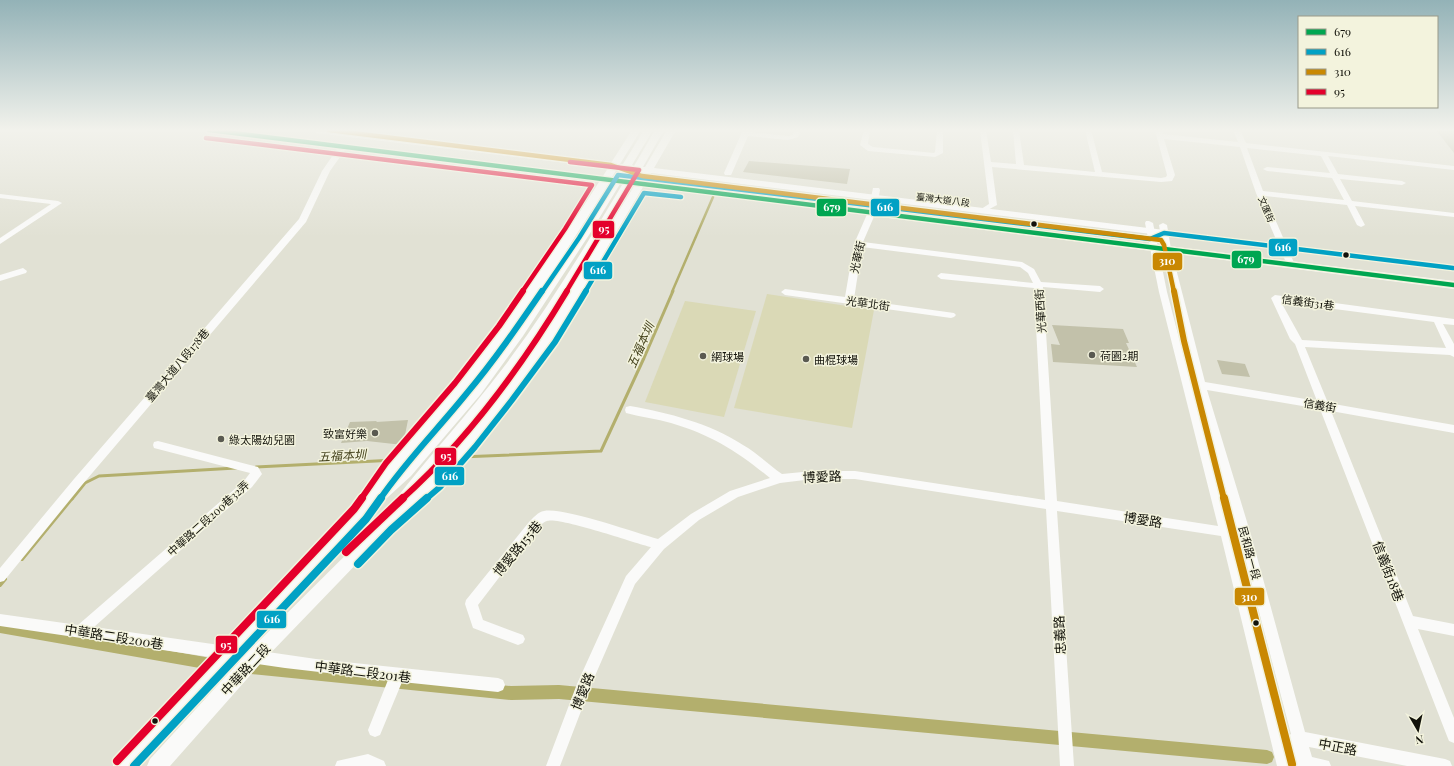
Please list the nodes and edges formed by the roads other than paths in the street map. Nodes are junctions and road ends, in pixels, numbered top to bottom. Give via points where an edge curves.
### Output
1 (330, 166) edge
2 (572, 166) edge
3 (583, 166) edge
4 (587, 166) edge
5 (592, 166) edge
6 (614, 166) edge
7 (626, 166) edge
8 (638, 166) edge
9 (651, 166) edge
10 (731, 166) edge
11 (988, 166) edge
12 (1016, 166) edge
13 (1020, 166) joint
14 (1097, 166) edge
15 (1168, 166) edge
16 (1251, 166) edge
17 (1330, 166) edge
18 (1431, 166) edge
19 (1454, 168) edge
20 (612, 169) junction
21 (1267, 169) dead end
22 (728, 173) junction
23 (646, 174) junction
24 (1099, 174) junction
25 (1335, 176) junction
26 (1402, 183) dead end
27 (1260, 192) junction
28 (0, 196) edge
29 (874, 201) junction
30 (1350, 204) junction
31 (993, 205) junction
32 (982, 211) junction
33 (1454, 215) edge
34 (1361, 225) dead end
35 (1159, 236) junction
36 (0, 242) edge
37 (858, 244) junction
38 (1286, 252) junction
39 (1454, 260) edge
40 (1454, 268) edge
41 (23, 272) dead end
42 (942, 276) dead end
43 (1454, 276) edge
44 (0, 278) edge
45 (1454, 284) edge
46 (1038, 285) junction
47 (1100, 289) dead end
48 (785, 292) dead end
49 (849, 301) junction
50 (951, 315) dead end
51 (1437, 320) junction
52 (1454, 322) edge
53 (1299, 343) junction
54 (1454, 353) edge
55 (1186, 383) junction
56 (1201, 385) junction
57 (1325, 407) junction
58 (630, 410) dead end
59 (1453, 431) edge
60 (158, 445) dead end
61 (413, 475) junction
62 (780, 479) junction
63 (1052, 505) junction
64 (360, 514) junction
65 (386, 524) junction
66 (1226, 533) junction
67 (1245, 535) junction
68 (660, 545) junction
69 (0, 577) edge
70 (0, 620) edge
71 (1408, 621) junction
72 (81, 630) junction
73 (1454, 630) edge
74 (518, 639) dead end
75 (229, 652) junction
76 (254, 657) junction
77 (397, 676) junction
78 (498, 685) dead end
79 (375, 730) dead end
80 (1454, 736) edge
81 (1298, 738) junction
82 (1280, 751) junction
83 (1306, 764) edge
84 (123, 766) edge
85 (157, 766) edge
86 (342, 766) edge
87 (379, 766) edge
88 (553, 766) edge
89 (1067, 766) edge
90 (1284, 766) edge
91 (1324, 766) edge
92 (1445, 766) edge

1 - 69 street, 臺灣大道八段178巷 via 303,220 88,470
2 - 20 main road, 臺灣大道八段
3 - 20 main road, 臺灣大道八段
4 - 20 main road, 臺灣大道八段
5 - 20 main road, 臺灣大道八段
6 - 20 main road, 中華路二段
7 - 61 main road via 520,333
8 - 61 main road via 533,335 491,393
9 - 23 main road, 中華路二段
10 - 22 street
11 - 31 street
12 - 13 street
13 - 24 street
14 - 24 street
15 - 24 street via 1171,175 1169,179 1161,180
16 - 27 street, 文匯街
17 - 25 street
18 - 19 street
20 - 23 main road, 臺灣大道八段
20 - 23 main road, 臺灣大道八段
20 - 64 main road, 中華路二段 via 505,331 461,388 392,468
21 - 25 street
22 - 23 main road, 臺灣大道八段
22 - 29 main road, 臺灣大道八段
23 - 29 main road, 臺灣大道八段
23 - 29 main road, 臺灣大道八段
23 - 65 main road, 中華路二段 via 552,331 522,374 434,482
25 - 26 street
25 - 30 street
27 - 30 street
27 - 38 street, 文匯街
28 - 36 street via 58,203
29 - 31 main road, 臺灣大道八段
29 - 32 main road, 臺灣大道八段
29 - 35 main road, 臺灣大道八段
29 - 37 street, 光華街
30 - 33 street
30 - 34 street
31 - 32 street
31 - 35 main road, 臺灣大道八段
32 - 35 main road, 臺灣大道八段
35 - 38 main road, 臺灣大道八段
35 - 38 main road, 臺灣大道八段
35 - 55 street, 民和路一段 via 1163,292
35 - 56 street, 民和路一段
37 - 46 street, 光華西街 via 1022,265 1031,271
37 - 49 street, 光華街
38 - 39 main road, 臺灣大道八段
38 - 40 main road, 臺灣大道八段
38 - 43 main road, 臺灣大道八段
38 - 45 main road, 臺灣大道八段
41 - 44 street
42 - 46 street
46 - 47 street
46 - 63 street, 光華西街
48 - 49 street, 光華北街
49 - 50 street, 光華北街
51 - 52 street
51 - 53 street, 信義街31巷 via 1275,298
51 - 54 street
53 - 54 street
53 - 57 street, 信義街31巷
55 - 56 street, 信義街
55 - 66 street, 民和路一段
56 - 57 street, 信義街
56 - 67 street, 民和路一段
57 - 59 street, 信義街
57 - 71 street, 信義街18巷
58 - 62 street via 690,424 734,444
60 - 72 street, 中華路二段200巷32弄 via 254,470 256,474 248,484
61 - 64 main road, 中華路二段
61 - 65 main road, 中華路二段
62 - 63 street, 博愛路 via 855,475
62 - 68 street, 博愛路 via 734,494 695,517
63 - 66 street, 博愛路
63 - 89 street, 忠義路
64 - 75 main road, 中華路二段
65 - 76 main road, 中華路二段
66 - 67 street, 博愛路
66 - 82 street, 民和路一段
67 - 81 street, 民和路一段
68 - 74 street, 博愛路155巷 via 572,519 544,516 533,525 471,604 478,624
68 - 88 street, 博愛路 via 630,580 584,684
70 - 72 street, 中華路二段200巷
71 - 73 street
71 - 80 street, 信義街18巷
72 - 75 street, 中華路二段200巷
75 - 76 street, 中華路二段201巷
75 - 84 main road, 中華路二段
76 - 77 street, 中華路二段201巷
76 - 85 main road, 中華路二段
77 - 78 street, 中華路二段201巷
77 - 79 street
81 - 82 street
81 - 83 street, 民和路一段
81 - 92 street, 中正路
82 - 83 street, 中正路
82 - 90 street, 民和路一段
83 - 91 street, 中正路
86 - 87 street via 368,761

